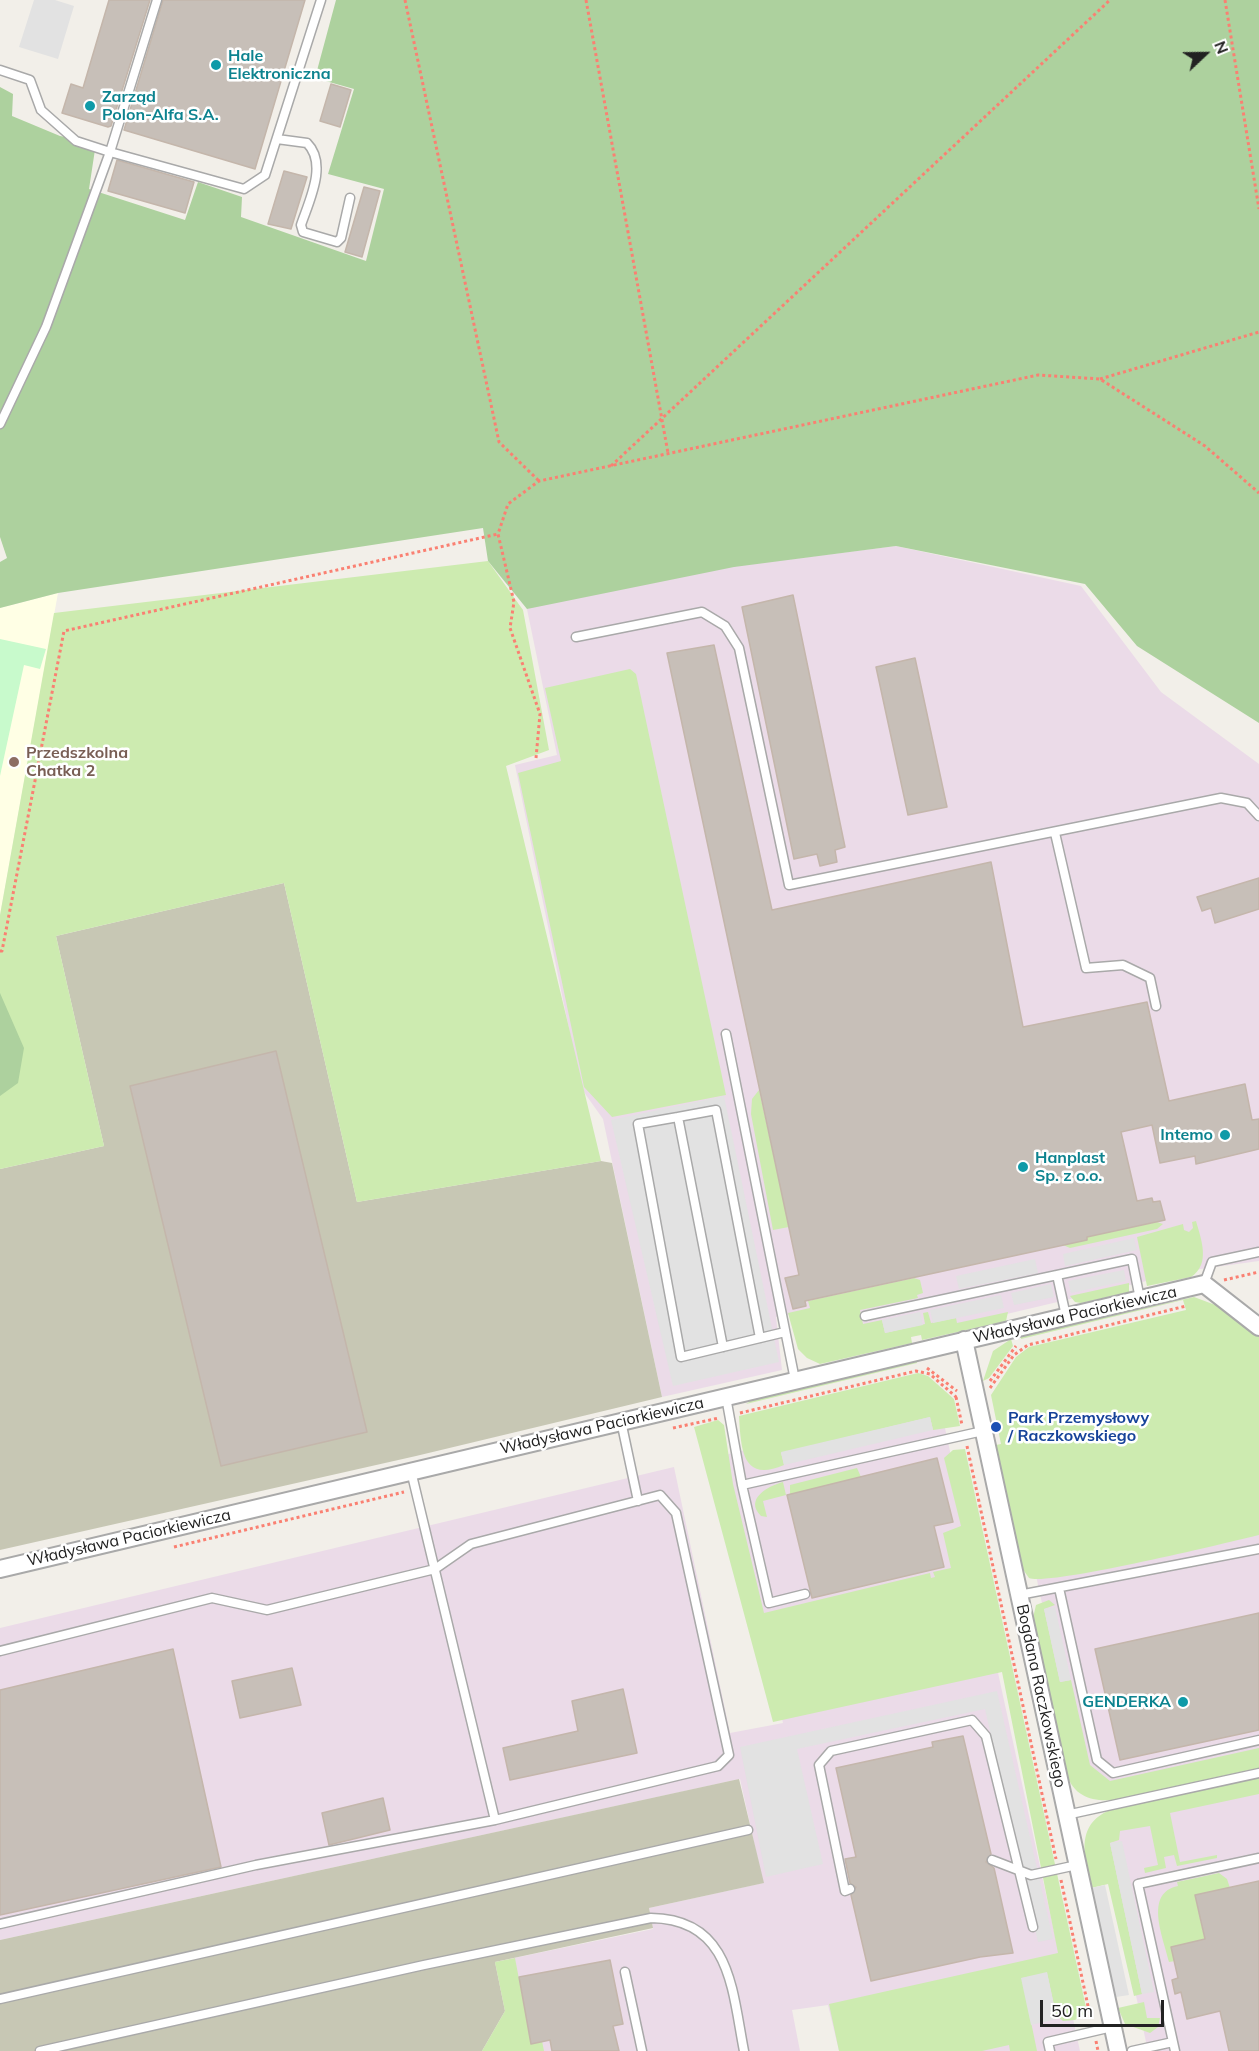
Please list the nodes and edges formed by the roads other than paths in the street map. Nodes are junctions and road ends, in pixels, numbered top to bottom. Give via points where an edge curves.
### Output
1 (158, 0) edge
2 (321, 0) edge
3 (0, 70) edge
4 (277, 139) junction
5 (110, 152) junction
6 (350, 198) dead end
7 (0, 424) edge
8 (576, 637) dead end
9 (1259, 816) edge
10 (1055, 833) junction
11 (1156, 1006) dead end
12 (726, 1034) dead end
13 (678, 1117) junction
14 (1259, 1252) edge
15 (1057, 1275) junction
16 (1204, 1284) junction
17 (1140, 1299) junction
18 (865, 1316) dead end
19 (1066, 1316) junction
20 (1259, 1327) edge
21 (785, 1332) junction
22 (760, 1338) junction
23 (964, 1340) junction
24 (723, 1347) junction
25 (795, 1380) junction
26 (726, 1396) junction
27 (621, 1421) junction
28 (983, 1431) junction
29 (411, 1471) junction
30 (742, 1485) junction
31 (638, 1501) junction
32 (1259, 1549) edge
33 (0, 1569) edge
34 (435, 1569) junction
35 (1059, 1588) junction
36 (805, 1594) dead end
37 (1019, 1595) junction
38 (0, 1651) edge
39 (1259, 1740) edge
40 (1259, 1773) edge
41 (1066, 1815) junction
42 (495, 1820) junction
43 (748, 1830) dead end
44 (1259, 1858) edge
45 (992, 1860) dead end
46 (1077, 1865) junction
47 (1017, 1868) junction
48 (850, 1889) dead end
49 (0, 1924) edge
50 (1033, 1927) dead end
51 (625, 1972) dead end
52 (0, 1999) edge
53 (1112, 2027) junction
54 (1174, 2047) edge
55 (40, 2051) edge
56 (642, 2051) edge
57 (744, 2051) edge
58 (1050, 2051) edge
59 (1118, 2051) edge
60 (1132, 2051) edge

1 - 5 lane
2 - 4 lane
3 - 5 lane via 30,80 41,110 76,141
4 - 5 lane via 265,176 244,189
4 - 6 lane via 307,143 314,153 317,173 301,225 303,232 337,242
5 - 7 lane via 46,327
8 - 10 lane via 702,612 725,626 740,648 789,885
9 - 10 lane via 1247,804 1221,798
10 - 11 lane via 1086,968 1123,965 1150,978
12 - 21 lane
13 - 22 lane via 716,1110
13 - 24 lane
13 - 24 lane via 638,1124 681,1357
14 - 16 lane via 1212,1262
15 - 17 lane via 1131,1259
15 - 18 lane
15 - 19 lane
16 - 17 street, Władysława Paciorkiewicza
16 - 20 street
17 - 19 street, Władysława Paciorkiewicza
19 - 23 street, Władysława Paciorkiewicza
21 - 22 lane
21 - 25 lane
22 - 24 lane
23 - 25 street, Władysława Paciorkiewicza
23 - 28 street, Bogdana Raczkowskiego
25 - 26 street, Władysława Paciorkiewicza
26 - 27 street, Władysława Paciorkiewicza
26 - 30 lane
27 - 29 street, Władysława Paciorkiewicza
27 - 31 lane
28 - 30 lane
28 - 37 street, Bogdana Raczkowskiego
29 - 33 street, Władysława Paciorkiewicza
29 - 34 lane
30 - 36 lane via 769,1603
31 - 34 lane via 471,1544
31 - 42 lane via 660,1496 676,1513 729,1755 718,1767
32 - 35 lane
34 - 38 lane via 267,1610 212,1598
34 - 42 lane
35 - 37 lane
35 - 39 lane via 1097,1760 1113,1773
37 - 41 street, Bogdana Raczkowskiego
40 - 41 lane
41 - 46 street, Bogdana Raczkowskiego
42 - 49 lane via 256,1864
43 - 52 lane
44 - 54 lane via 1138,1884
45 - 47 lane
46 - 47 lane via 1031,1875
46 - 53 street, Bogdana Raczkowskiego
47 - 48 lane via 986,1736 972,1720 831,1751 819,1765 845,1891
47 - 50 lane
51 - 56 lane
53 - 58 lane via 1048,2042
53 - 59 street, Bogdana Raczkowskiego
54 - 60 lane
55 - 57 lane via 651,1918 682,1922 714,1945 728,1974

